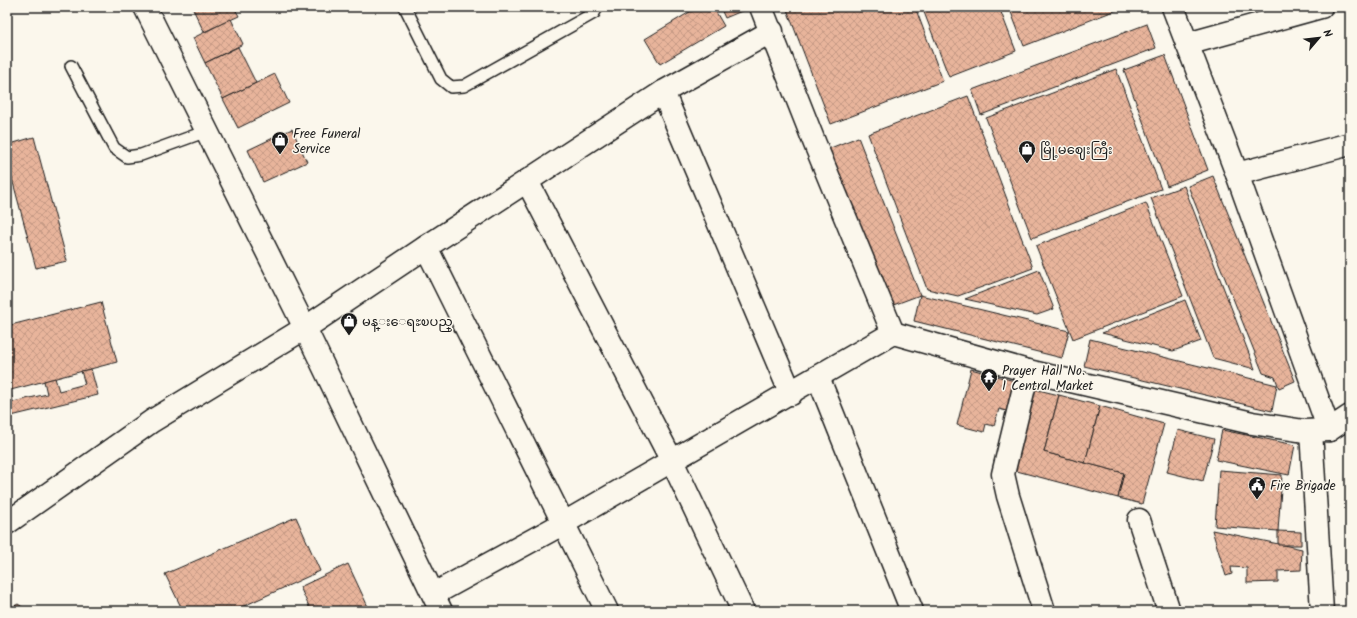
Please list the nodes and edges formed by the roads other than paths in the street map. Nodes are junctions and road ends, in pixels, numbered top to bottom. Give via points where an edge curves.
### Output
1 (145, 7) edge
2 (405, 7) edge
3 (597, 7) edge
4 (761, 7) edge
5 (1173, 7) edge
6 (1321, 7) edge
7 (772, 31) junction
8 (1187, 44) junction
9 (70, 66) dead end
10 (662, 92) junction
11 (206, 131) junction
12 (1350, 144) edge
13 (1237, 174) junction
14 (527, 181) junction
15 (426, 247) junction
16 (305, 328) junction
17 (892, 333) junction
18 (1028, 371) junction
19 (818, 377) junction
20 (791, 394) junction
21 (1350, 416) edge
22 (1320, 430) junction
23 (672, 460) junction
24 (1138, 520) dead end
25 (7, 523) edge
26 (564, 523) junction
27 (438, 603) edge
28 (608, 611) edge
29 (743, 611) edge
30 (912, 611) edge
31 (1044, 611) edge
32 (1169, 611) edge
33 (1322, 611) edge

1 - 11 street
2 - 3 lane via 441,78 451,87 464,86 594,13
4 - 7 street
5 - 8 street
6 - 8 street
7 - 10 street
7 - 17 street
8 - 13 street
9 - 11 lane via 114,148 127,157 141,155
10 - 14 street
10 - 20 street
11 - 16 street
12 - 13 street
13 - 22 street
14 - 15 street
14 - 23 street
15 - 16 street
15 - 26 street
16 - 25 street via 152,421
16 - 27 street
17 - 18 street
17 - 19 street
18 - 22 street via 1252,423 1304,431
18 - 31 street via 1004,474 1008,496
19 - 20 street
19 - 30 street
20 - 23 street
21 - 22 street
22 - 33 street
23 - 26 street
23 - 29 street
24 - 32 street
26 - 27 street
26 - 28 street

